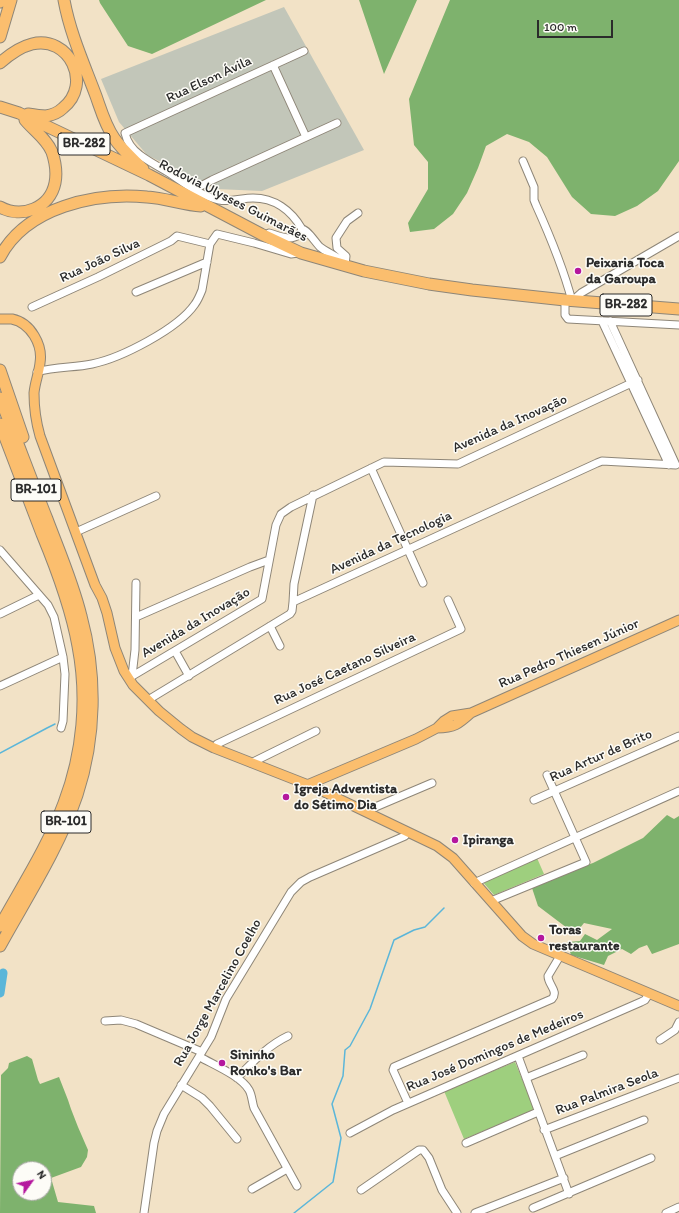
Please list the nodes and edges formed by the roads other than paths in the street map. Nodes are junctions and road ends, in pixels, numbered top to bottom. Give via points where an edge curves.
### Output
1 (11, 0) edge
2 (64, 0) edge
3 (0, 37) edge
4 (304, 51) dead end
5 (0, 63) edge
6 (273, 65) junction
7 (0, 106) edge
8 (19, 113) junction
9 (337, 123) dead end
10 (306, 137) junction
11 (523, 161) dead end
12 (149, 175) junction
13 (195, 189) junction
14 (0, 207) edge
15 (210, 207) junction
16 (358, 213) dead end
17 (302, 229) junction
18 (261, 234) junction
19 (679, 236) edge
20 (210, 244) junction
21 (301, 253) junction
22 (0, 257) edge
23 (207, 262) junction
24 (345, 265) junction
25 (136, 292) dead end
26 (569, 300) junction
27 (32, 307) dead end
28 (679, 309) edge
29 (0, 319) edge
30 (602, 321) junction
31 (610, 321) junction
32 (679, 325) edge
33 (0, 370) edge
34 (37, 372) junction
35 (634, 382) junction
36 (0, 398) edge
37 (0, 424) edge
38 (371, 468) junction
39 (34, 486) junction
40 (314, 495) junction
41 (156, 496) dead end
42 (76, 532) junction
43 (0, 550) edge
44 (408, 550) junction
45 (270, 560) junction
46 (250, 567) junction
47 (267, 573) junction
48 (136, 583) dead end
49 (423, 583) dead end
50 (294, 586) junction
51 (39, 595) junction
52 (305, 596) junction
53 (448, 600) dead end
54 (295, 601) junction
55 (0, 614) edge
56 (136, 617) junction
57 (679, 620) edge
58 (270, 626) junction
59 (280, 646) dead end
60 (175, 651) junction
61 (63, 657) junction
62 (189, 676) junction
63 (131, 677) junction
64 (0, 686) edge
65 (148, 700) junction
66 (61, 728) dead end
67 (316, 731) dead end
68 (679, 736) edge
69 (214, 748) junction
70 (251, 762) junction
71 (547, 775) dead end
72 (328, 777) junction
73 (432, 783) dead end
74 (307, 785) junction
75 (554, 791) junction
76 (679, 791) edge
77 (326, 793) junction
78 (534, 800) dead end
79 (368, 813) junction
80 (408, 832) junction
81 (575, 837) junction
82 (474, 883) junction
83 (491, 901) junction
84 (0, 926) edge
85 (0, 946) edge
86 (560, 956) junction
87 (649, 994) junction
88 (679, 1006) edge
89 (105, 1021) dead end
90 (679, 1022) edge
91 (288, 1036) dead end
92 (660, 1040) dead end
93 (201, 1054) junction
94 (583, 1055) dead end
95 (518, 1056) junction
96 (237, 1078) junction
97 (526, 1078) junction
98 (679, 1078) edge
99 (181, 1084) junction
100 (408, 1103) junction
101 (538, 1112) junction
102 (644, 1120) dead end
103 (544, 1130) junction
104 (350, 1133) dead end
105 (237, 1139) dead end
106 (466, 1143) dead end
107 (555, 1156) junction
108 (651, 1158) dead end
109 (287, 1168) junction
110 (564, 1178) junction
111 (297, 1186) dead end
112 (252, 1189) dead end
113 (361, 1190) dead end
114 (569, 1194) junction
115 (679, 1207) edge
116 (533, 1208) dead end
117 (144, 1213) edge
118 (456, 1213) edge
119 (475, 1213) edge
120 (666, 1213) edge

1 - 3 highway
2 - 12 highway via 79,52 104,119 123,150
4 - 6 street, Rua Elson Ávila
5 - 8 highway via 23,47 43,43 62,50 74,66 76,86 64,107 47,116
6 - 10 street
6 - 13 street, Rua Elson Ávila via 125,133 126,139 140,155
7 - 8 highway, Rodovia Ulysses Guimarães / BR-282
8 - 12 highway, Rodovia Ulysses Guimarães / BR-282
8 - 14 highway via 48,144 55,168 55,182 49,197 33,210 18,212
9 - 10 street
10 - 13 street
11 - 26 street via 534,187 534,200 564,273
12 - 15 highway, Rodovia Ulysses Guimarães / BR-282
13 - 17 street via 220,200 252,198 273,202 294,217
15 - 18 highway, Rodovia Ulysses Guimarães / BR-282
15 - 22 highway via 147,197 92,199 52,210 40,217 18,233
16 - 24 street via 347,221 336,238 337,248 346,256
17 - 18 street via 300,234 292,239 267,232
17 - 24 street via 321,248 342,260
18 - 21 highway, Rodovia Ulysses Guimarães / BR-282
19 - 26 street
20 - 21 street via 215,236 220,234 291,254
20 - 23 street
20 - 27 street, Rua João Silva via 177,236 98,277
21 - 24 highway, Rodovia Ulysses Guimarães / BR-282
23 - 25 street
23 - 34 street via 199,297 191,309 172,327 112,358 91,364
24 - 26 highway, Rodovia Ulysses Guimarães / BR-282 via 429,284
26 - 28 highway, Rodovia Ulysses Guimarães / BR-282
26 - 30 street via 565,316 567,319
29 - 34 main road via 12,319 26,326 35,338 40,352
30 - 31 street
30 - 35 street
31 - 32 street
31 - 35 street
33 - 39 highway via 22,434
34 - 42 main road via 34,401 38,428
35 - 38 street, Avenida da Inovação via 458,464 384,462
35 - 44 street, Avenida da Tecnologia via 673,465 597,463
36 - 39 highway, BR-101
37 - 84 highway, BR-101 via 68,605 78,646 83,699 78,752 64,804 36,862
38 - 40 street, Avenida da Inovação
38 - 44 street
39 - 85 highway, BR-101 via 71,582 85,631 92,685 91,727 85,767 67,821
40 - 45 street, Avenida da Inovação via 281,514 276,525
40 - 50 street
41 - 42 street
42 - 63 main road via 102,598 119,659
43 - 51 street
44 - 49 street
44 - 52 street, Avenida da Tecnologia
45 - 46 street
45 - 47 street, Avenida da Inovação
46 - 47 street
46 - 56 street
47 - 60 street, Avenida da Inovação via 261,600
48 - 56 street
50 - 52 street
50 - 54 street
51 - 55 street
51 - 61 street via 52,610
52 - 54 street, Avenida da Tecnologia
53 - 69 street, Rua José Caetano Silveira via 461,629 217,744
54 - 58 street via 292,613
56 - 63 street
57 - 72 main road, Rua Pedro Thiesen Júnior via 459,719 452,716 443,726
58 - 59 street
58 - 62 street
60 - 62 street
60 - 63 street, Avenida da Inovação
61 - 64 street
61 - 66 street
62 - 65 street
63 - 65 main road via 133,685
65 - 69 main road via 181,729
67 - 70 street
68 - 75 street, Rua Artur de Brito
69 - 70 main road
70 - 74 main road
71 - 75 street
72 - 74 main road, Rua Pedro Thiesen Júnior
72 - 77 main road
73 - 79 street via 373,808
74 - 77 main road
75 - 78 street, Rua Artur de Brito
75 - 81 street
76 - 81 street
77 - 79 main road
79 - 80 main road
80 - 82 main road via 453,858
80 - 93 street, Rua Jorge Marcelino Coelho via 405,836 310,877 295,887 226,999
81 - 82 street
81 - 83 street via 586,862
82 - 83 main road
83 - 86 main road via 522,936
86 - 87 main road
86 - 100 street via 548,976 555,992 552,999 394,1067 393,1070
87 - 88 main road
87 - 95 street, Rua José Domingos de Medeiros via 641,1002
89 - 93 street via 121,1020 136,1024
90 - 92 street via 675,1030
91 - 96 street via 265,1050
93 - 96 street
93 - 99 street, Rua Jorge Marcelino Coelho
94 - 97 street
95 - 97 street
95 - 100 street, Rua José Domingos de Medeiros
96 - 109 street via 250,1091 254,1108
97 - 101 street
98 - 103 street, Rua Palmira Seola
99 - 105 street via 202,1098
99 - 117 street, Rua Jorge Marcelino Coelho via 157,1132
100 - 104 street, Rua José Domingos de Medeiros
101 - 103 street
101 - 106 street
102 - 107 street
103 - 107 street
107 - 110 street
108 - 114 street
109 - 111 street
109 - 112 street
110 - 114 street
110 - 119 street
113 - 118 street via 419,1150 423,1150
114 - 116 street
115 - 120 street

